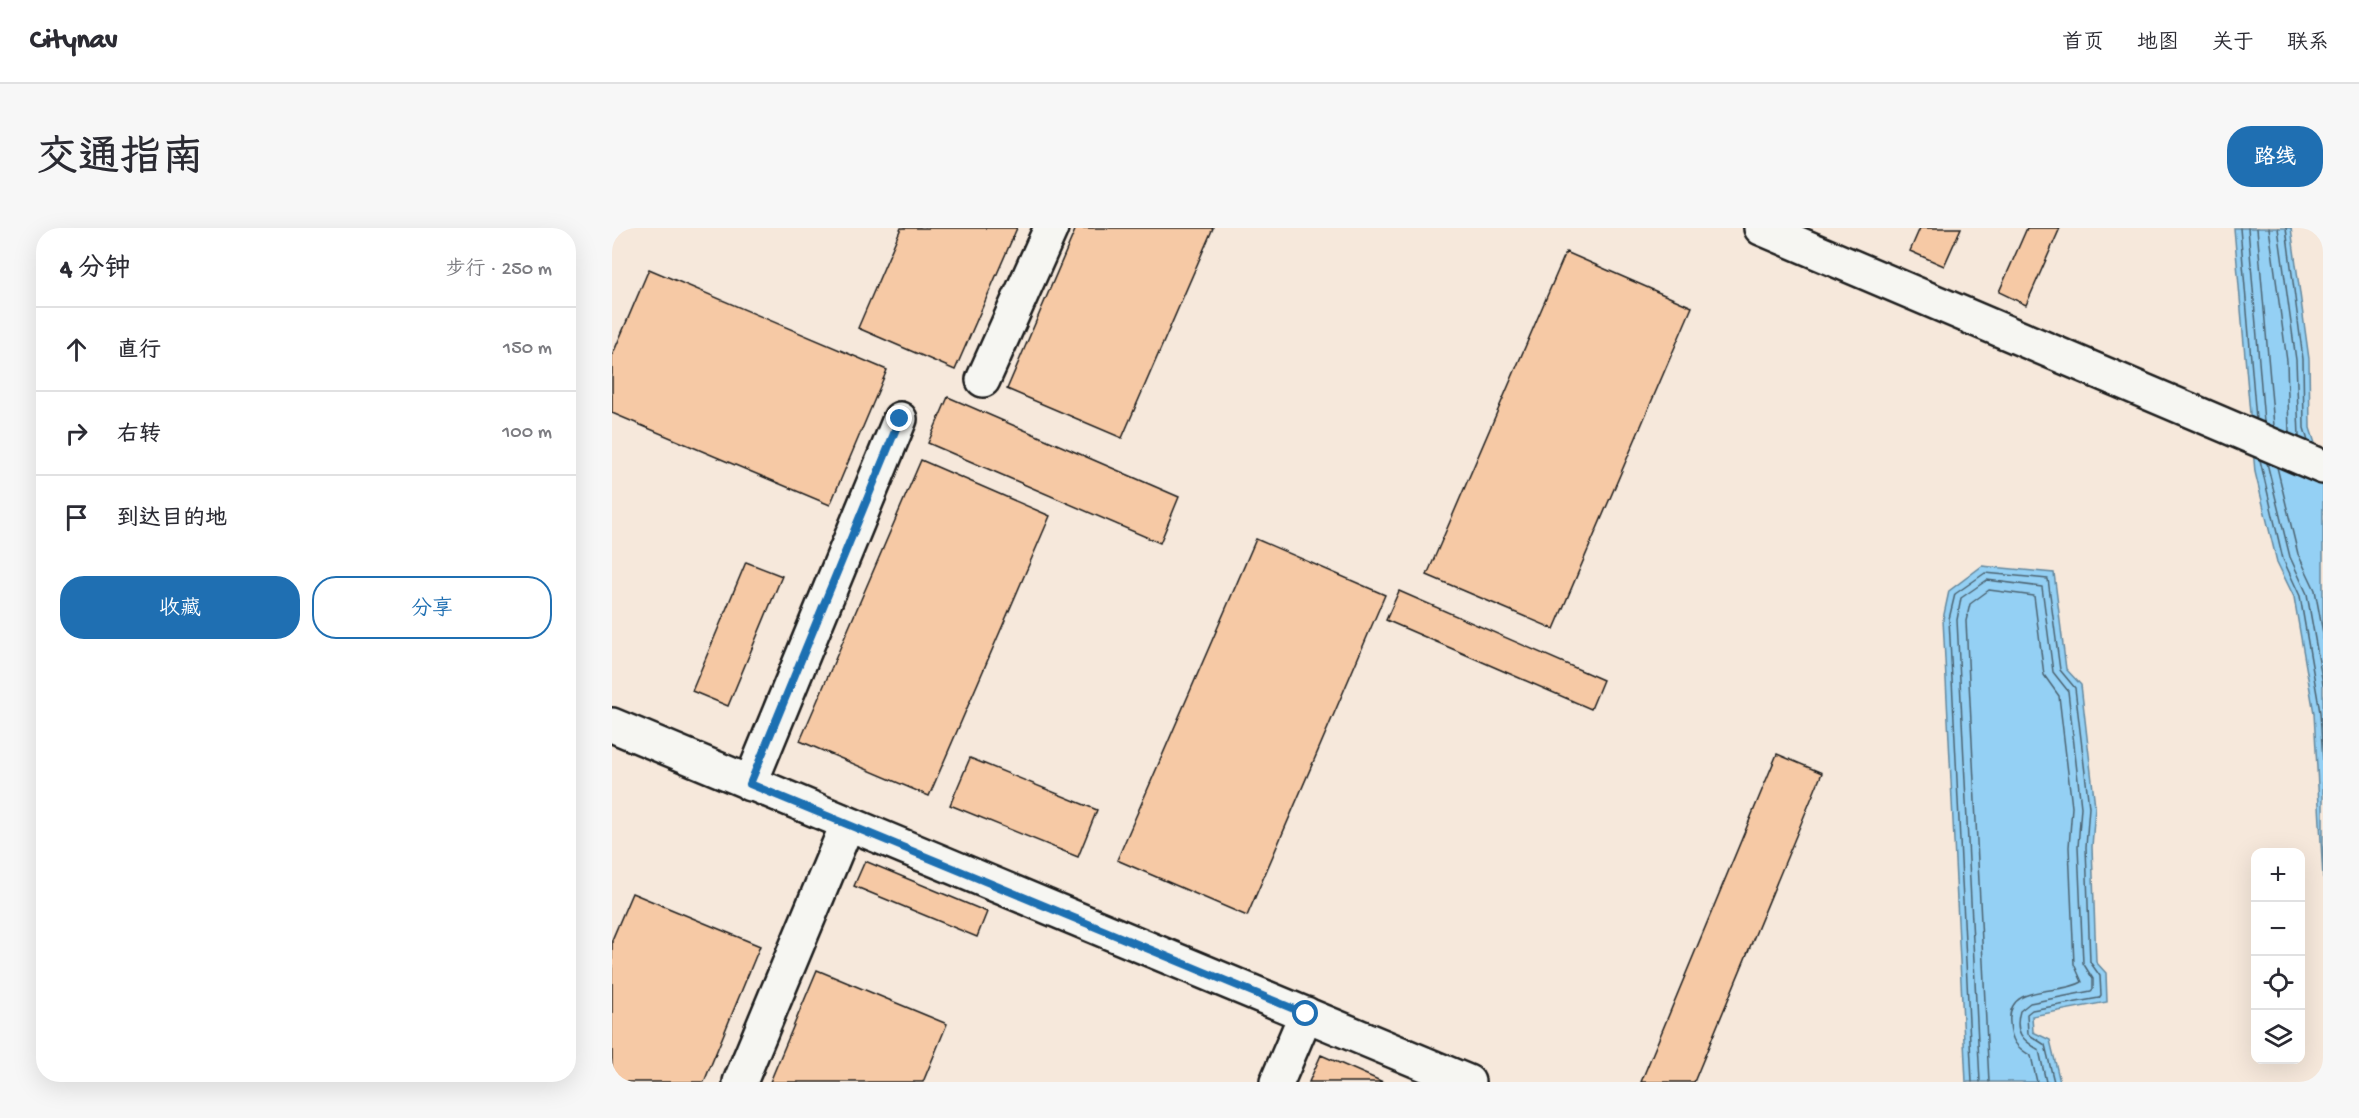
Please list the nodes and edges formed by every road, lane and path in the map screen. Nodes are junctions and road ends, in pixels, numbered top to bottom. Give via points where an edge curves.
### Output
1 (1051, 228) edge
2 (1761, 228) edge
3 (1827, 241) edge
4 (983, 380) dead end
5 (900, 419) dead end
6 (2323, 467) edge
7 (612, 725) edge
8 (750, 784) junction
9 (847, 825) junction
10 (1306, 1014) junction
11 (740, 1082) edge
12 (1277, 1082) edge
13 (1468, 1082) edge

1 - 4 street
2 - 3 street
3 - 6 street via 2237,432
5 - 8 street
7 - 8 street
8 - 9 street
9 - 10 street
9 - 11 street
10 - 12 street
10 - 13 street

